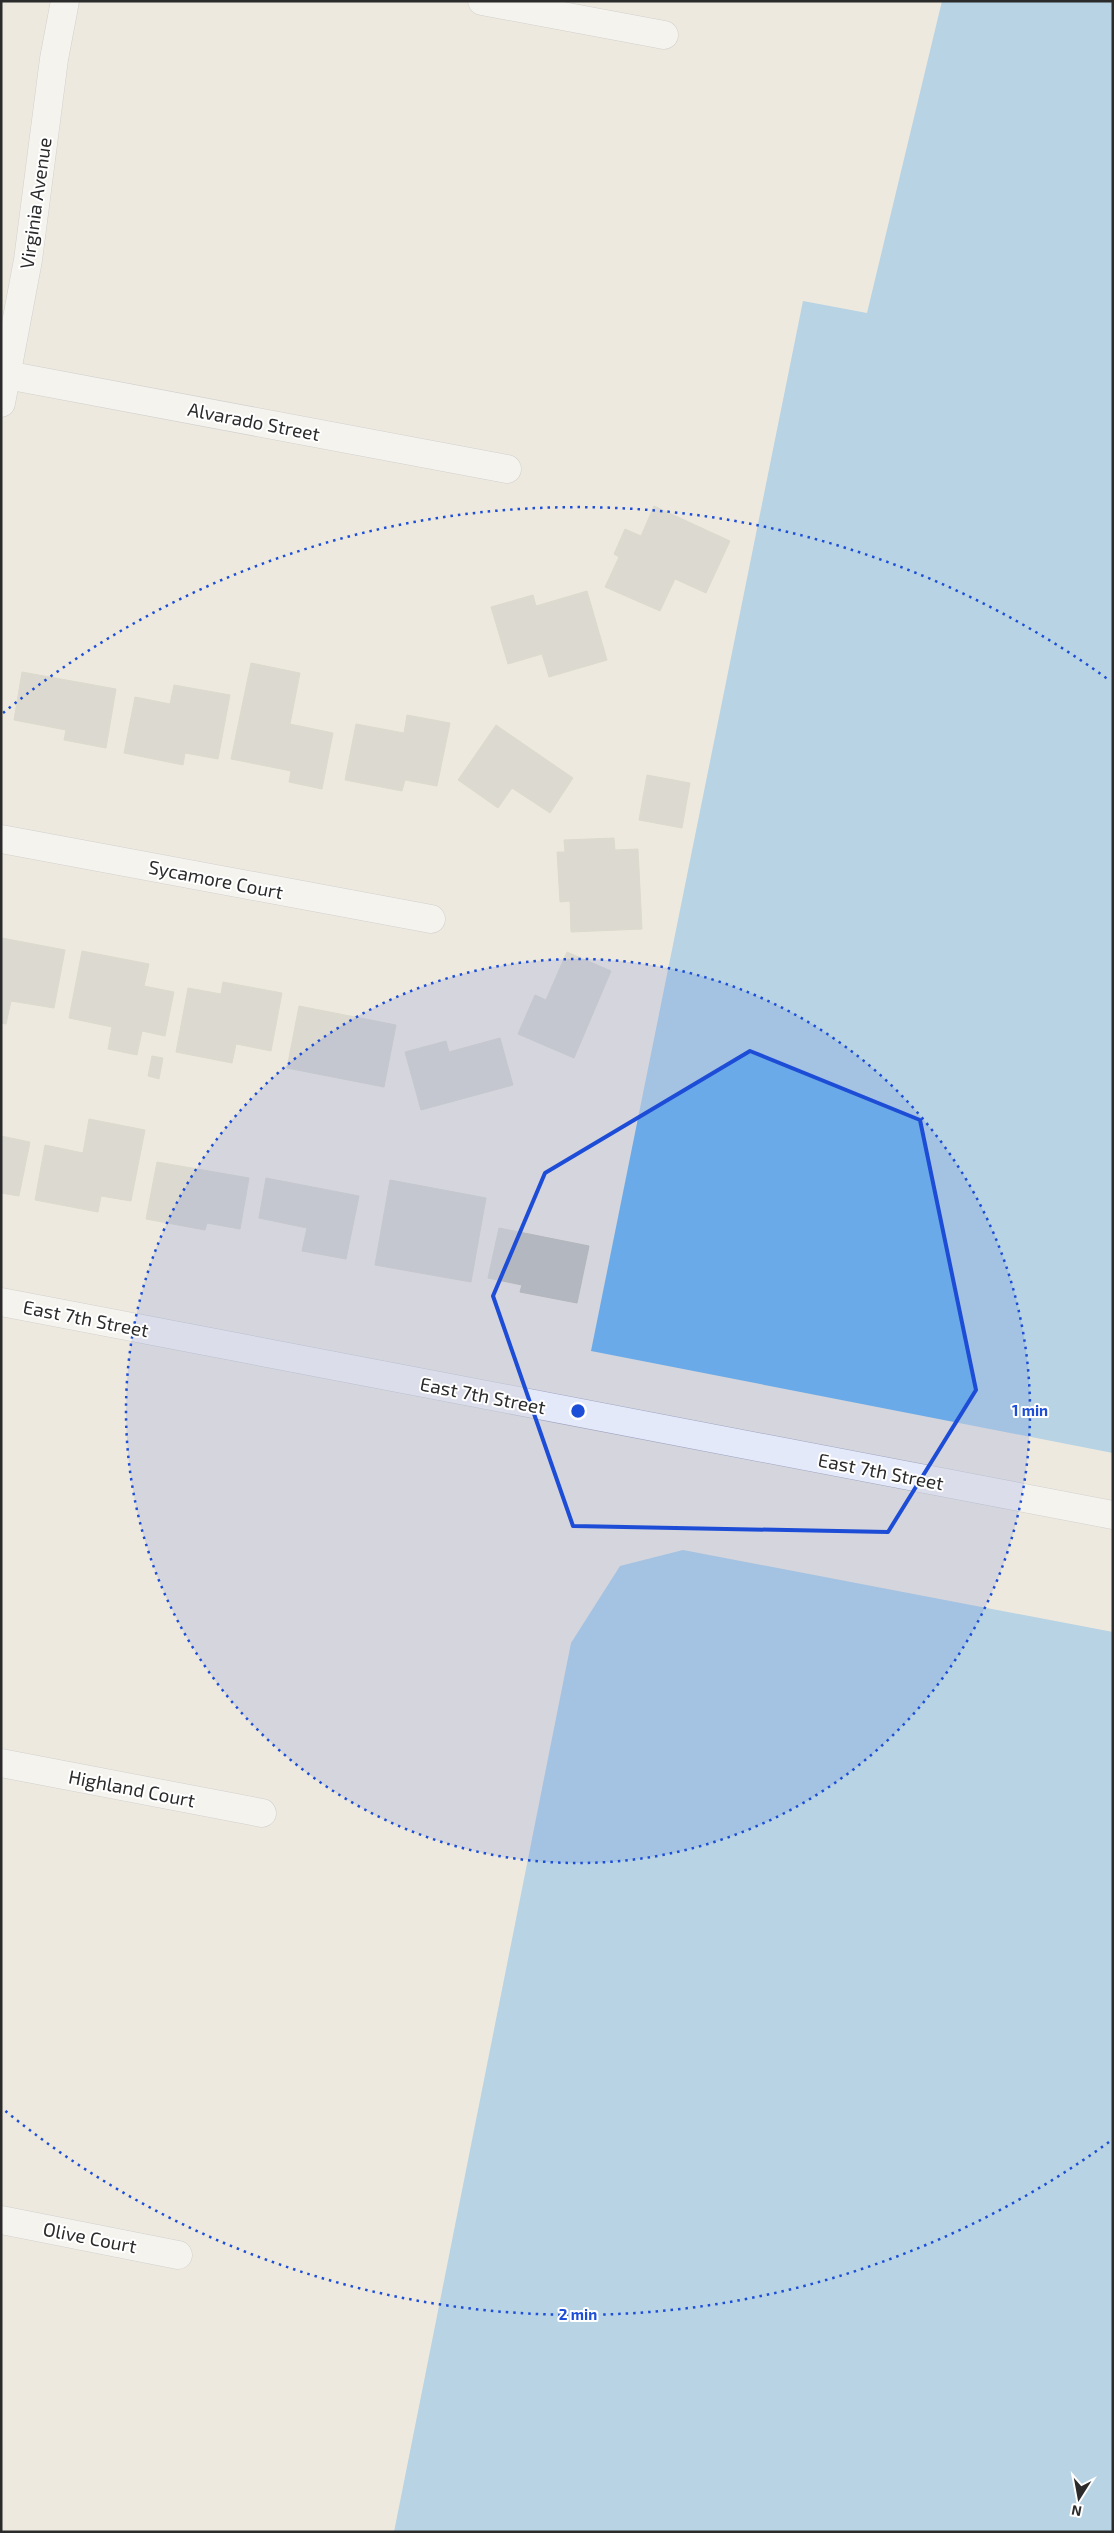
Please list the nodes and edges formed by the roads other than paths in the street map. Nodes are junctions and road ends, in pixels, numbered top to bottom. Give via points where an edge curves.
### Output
1 (65, 1) edge
2 (482, 1) edge
3 (664, 35) dead end
4 (4, 374) edge
5 (1, 403) edge
6 (507, 468) dead end
7 (1, 839) edge
8 (431, 920) dead end
9 (1, 1302) edge
10 (1113, 1515) edge
11 (1, 1763) edge
12 (262, 1813) dead end
13 (1, 2220) edge
14 (178, 2254) dead end

1 - 4 street, Virginia Avenue via 54,60 28,260
2 - 3 street
4 - 5 street, Virginia Avenue
4 - 6 street, Alvarado Street
7 - 8 street, Sycamore Court
9 - 10 street, East 7th Street
11 - 12 street, Highland Court
13 - 14 street, Olive Court

